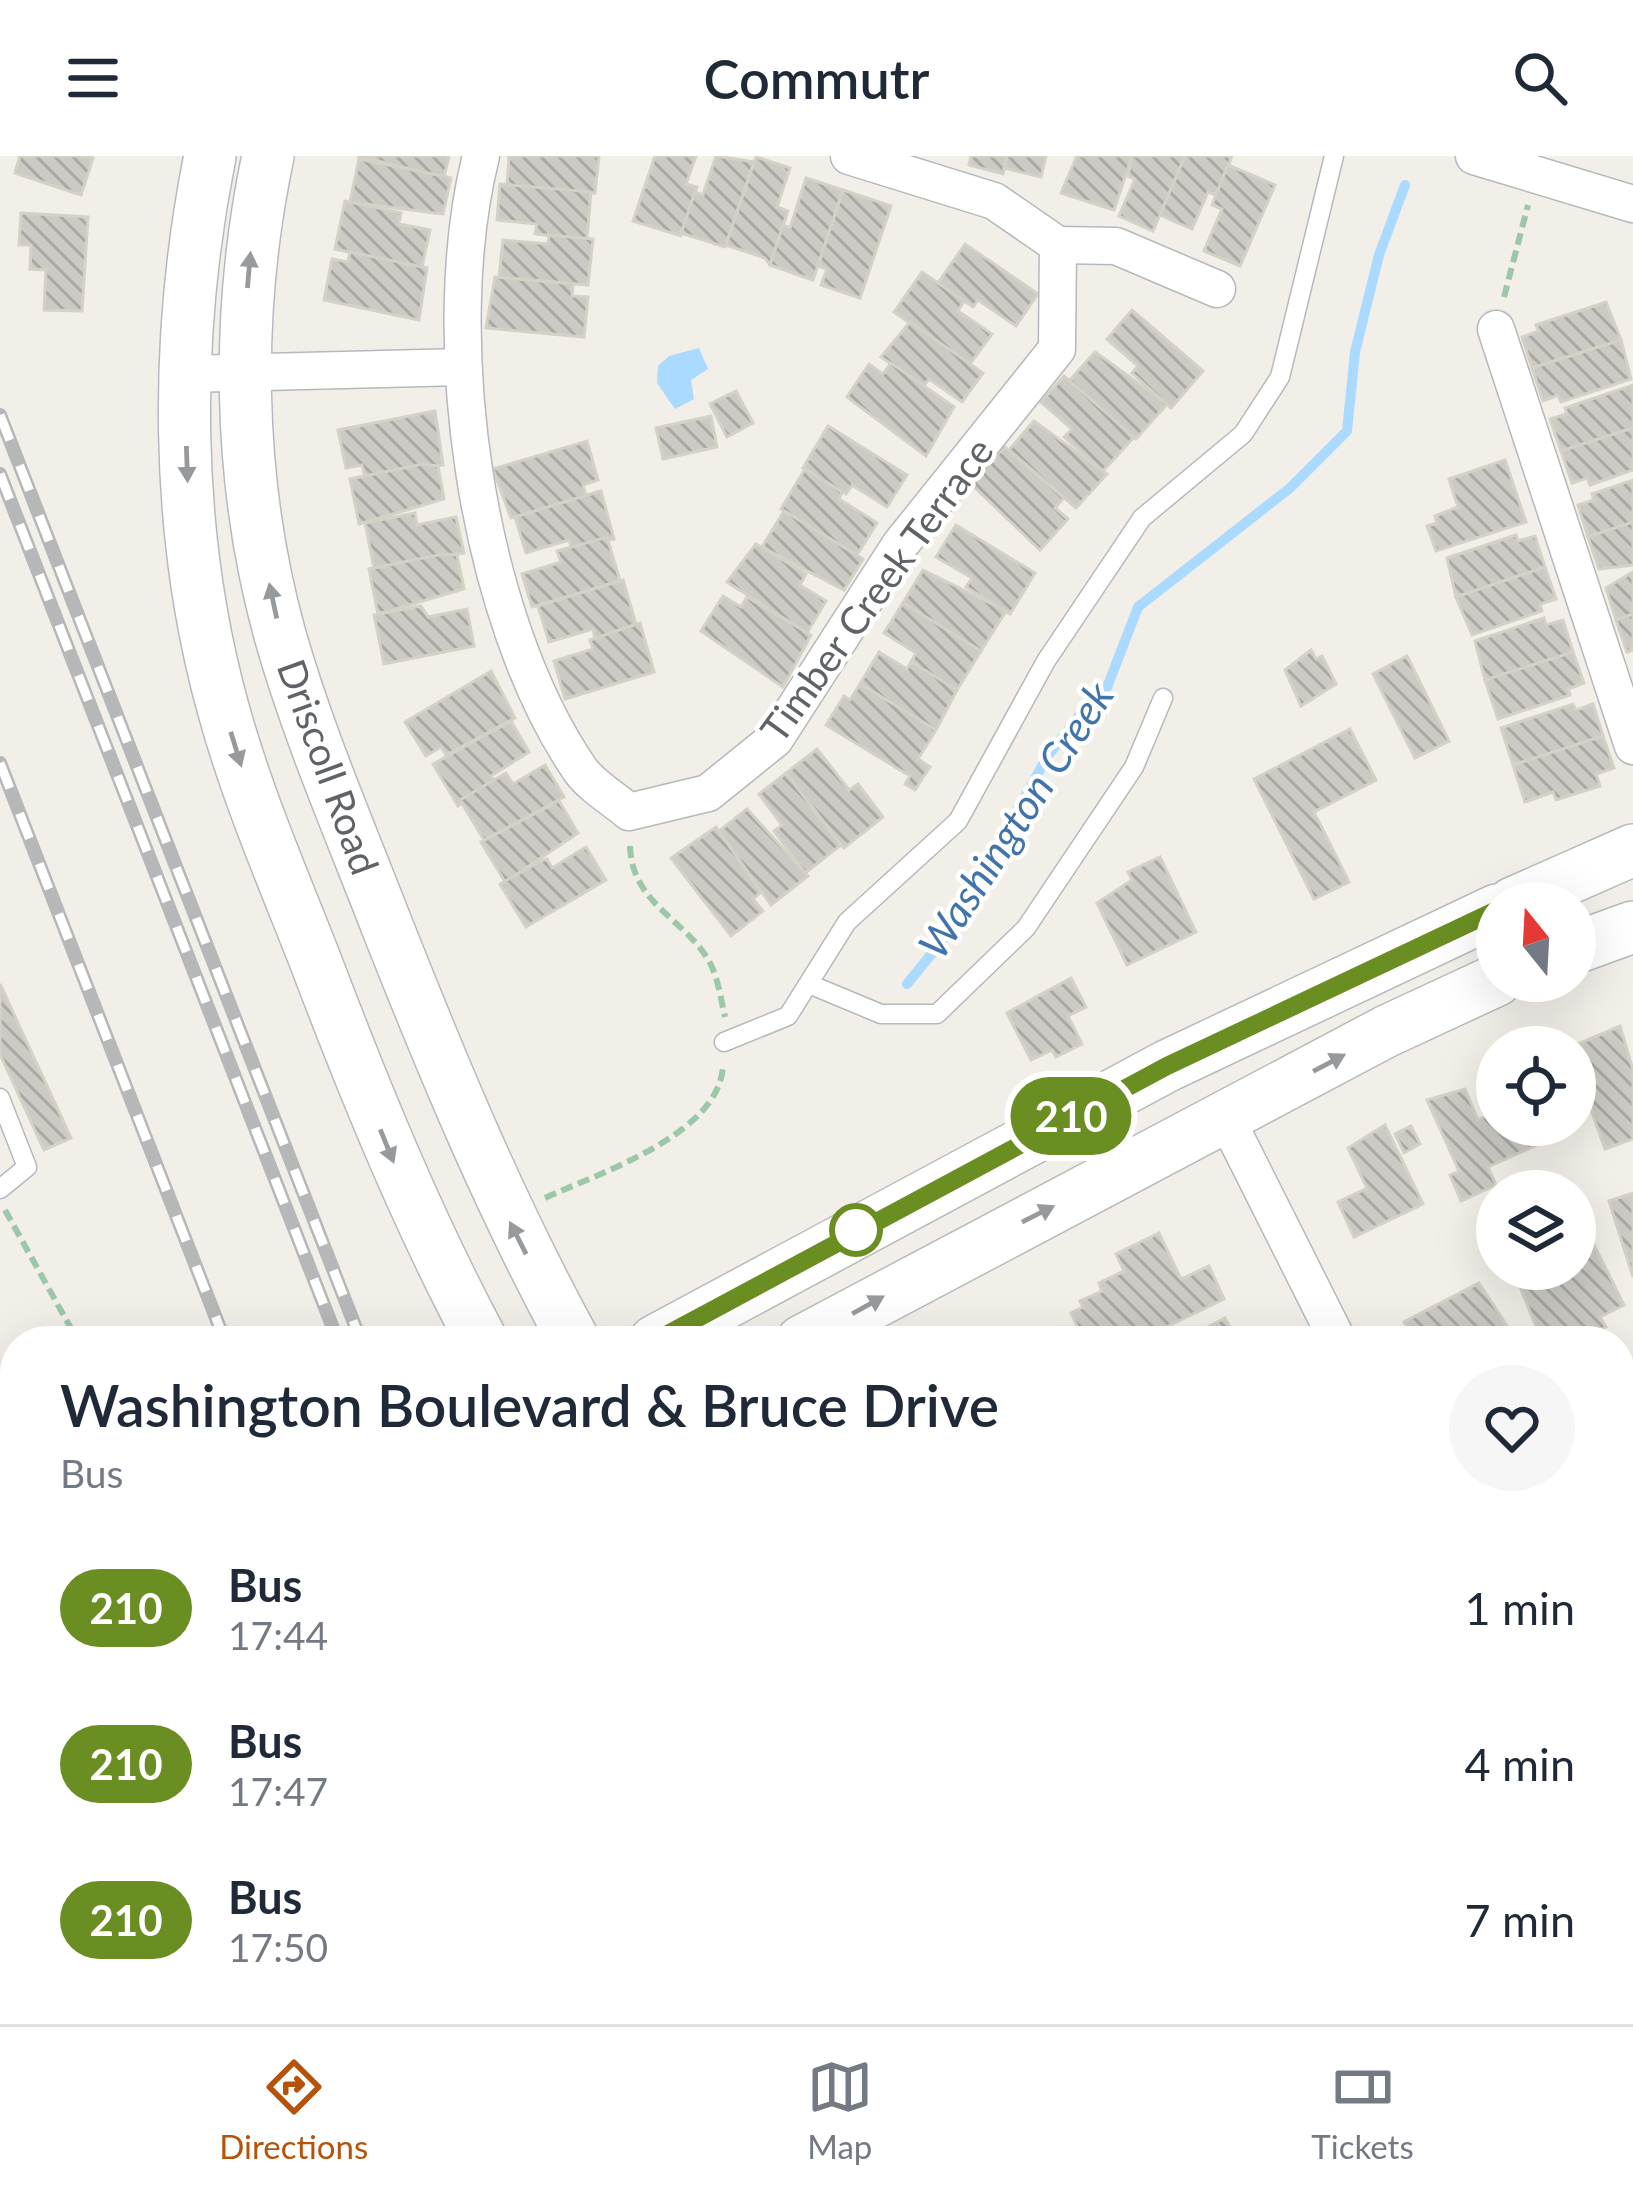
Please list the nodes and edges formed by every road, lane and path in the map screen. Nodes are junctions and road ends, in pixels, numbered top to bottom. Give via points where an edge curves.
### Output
1 (210, 156) edge
2 (268, 156) edge
3 (482, 156) edge
4 (849, 156) edge
5 (1334, 156) edge
6 (1474, 156) edge
7 (1536, 176) junction
8 (1633, 204) edge
9 (1058, 245) junction
10 (1217, 289) dead end
11 (1496, 329) joint
12 (462, 367) junction
13 (245, 373) junction
14 (187, 374) junction
15 (1163, 698) dead end
16 (1633, 746) edge
17 (629, 812) junction
18 (1633, 850) edge
19 (1561, 882) edge
20 (1476, 920) edge
21 (1633, 927) edge
22 (1596, 940) edge
23 (809, 984) junction
24 (1476, 990) edge
25 (724, 1042) junction
26 (0, 1098) edge
27 (1226, 1118) junction
28 (0, 1189) edge
29 (0, 1202) edge
30 (506, 1215) junction
31 (70, 1326) edge
32 (475, 1326) edge
33 (566, 1326) edge
34 (683, 1326) edge
35 (831, 1326) edge
36 (1330, 1326) edge

1 - 14 street, Driscoll Road
13 -> 2 street, Driscoll Road via 251,250
3 - 12 street via 466,217
4 - 9 street via 994,201
5 - 23 lane via 1280,377 1243,434 1142,518 1046,661 958,821 847,922
6 - 7 street
7 - 8 street
7 - 11 path
9 - 10 street via 1116,246
9 - 17 street, Timber Creek Terrace via 1057,349 900,545 775,740 708,793
11 - 16 street
12 - 13 street
12 - 17 street via 497,588 537,695 584,775
13 - 14 street
30 -> 13 street, Driscoll Road via 285,650 256,503
14 -> 32 street, Driscoll Road via 195,579 223,708 380,1129
15 - 23 lane via 1134,767 1026,928 937,1014 880,1014
17 - 25 path via 631,866 653,906 709,960
18 - 19 street
20 - 34 street via 1167,1066
21 - 22 street
23 - 25 lane via 788,1016
27 -> 24 street
25 - 30 path via 722,1082 695,1122
26 - 28 lane via 27,1167
35 -> 27 street
27 - 36 street
29 - 31 path
33 -> 30 street, Driscoll Road

